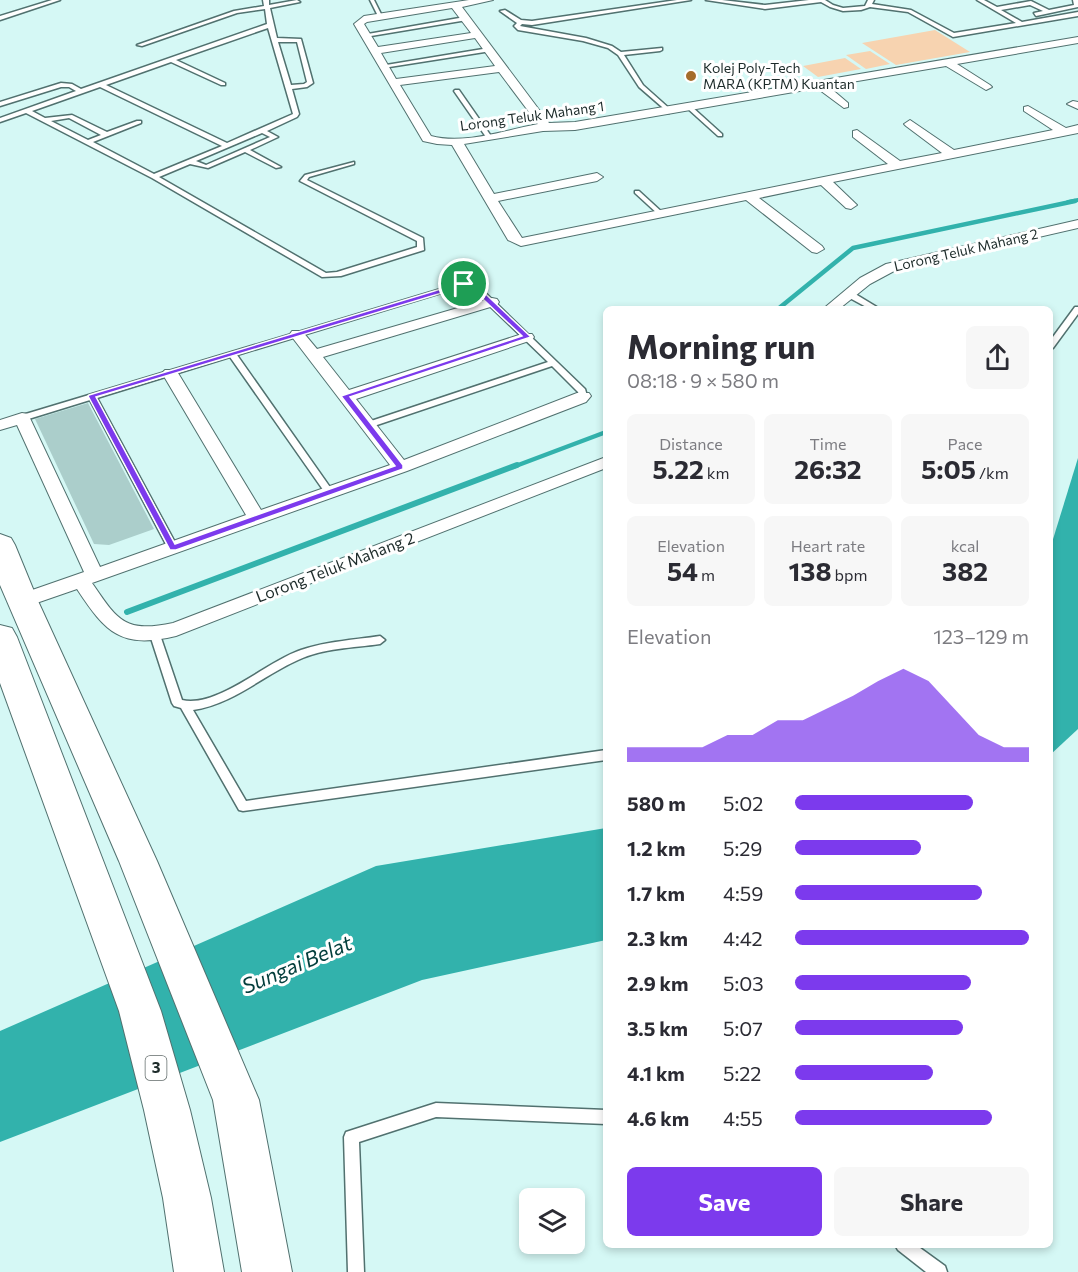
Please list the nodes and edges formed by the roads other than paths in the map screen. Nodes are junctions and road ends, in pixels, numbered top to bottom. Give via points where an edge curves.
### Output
1 (57, 0) edge
2 (488, 0) edge
3 (688, 0) edge
4 (709, 0) edge
5 (822, 0) edge
6 (980, 0) edge
7 (1076, 0) edge
8 (372, 1) edge
9 (730, 1) edge
10 (297, 2) edge
11 (870, 2) edge
12 (266, 3) edge
13 (428, 4) edge
14 (455, 5) junction
15 (598, 5) dead end
16 (996, 9) junction
17 (503, 10) dead end
18 (606, 12) junction
19 (1049, 12) junction
20 (1078, 14) edge
21 (381, 17) junction
22 (0, 18) edge
23 (1012, 18) junction
24 (465, 19) junction
25 (520, 22) junction
26 (1022, 24) junction
27 (270, 25) junction
28 (365, 34) junction
29 (477, 35) junction
30 (274, 40) junction
31 (1078, 40) edge
32 (140, 45) dead end
33 (660, 49) dead end
34 (489, 50) junction
35 (374, 51) junction
36 (620, 54) junction
37 (171, 60) junction
38 (947, 62) junction
39 (383, 66) junction
40 (502, 68) junction
41 (393, 83) junction
42 (224, 84) dead end
43 (819, 84) junction
44 (101, 85) junction
45 (287, 87) junction
46 (986, 87) dead end
47 (457, 91) dead end
48 (81, 92) junction
49 (0, 104) edge
50 (844, 105) dead end
51 (689, 107) junction
52 (1028, 109) dead end
53 (27, 111) junction
54 (669, 111) junction
55 (1, 119) edge
56 (44, 120) junction
57 (139, 122) dead end
58 (910, 124) dead end
59 (546, 127) junction
60 (1078, 129) edge
61 (264, 132) junction
62 (1064, 132) junction
63 (856, 134) dead end
64 (107, 135) junction
65 (720, 135) dead end
66 (488, 136) junction
67 (456, 141) junction
68 (88, 142) junction
69 (228, 146) junction
70 (245, 150) junction
71 (953, 155) junction
72 (191, 162) junction
73 (352, 163) dead end
74 (898, 166) junction
75 (278, 167) dead end
76 (154, 177) junction
77 (597, 177) dead end
78 (824, 181) junction
79 (637, 192) dead end
80 (750, 196) junction
81 (490, 199) junction
82 (851, 205) dead end
83 (661, 214) junction
84 (1078, 224) edge
85 (817, 249) dead end
86 (849, 294) junction
87 (492, 302) junction
88 (834, 306) edge
89 (871, 306) edge
90 (1078, 309) edge
91 (297, 334) junction
92 (527, 337) junction
93 (1053, 342) edge
94 (232, 354) junction
95 (313, 355) junction
96 (554, 363) junction
97 (170, 374) junction
98 (92, 396) junction
99 (345, 396) junction
100 (583, 396) joint
101 (22, 418) junction
102 (0, 424) edge
103 (368, 425) junction
104 (603, 463) edge
105 (400, 467) junction
106 (329, 492) junction
107 (257, 518) junction
108 (0, 545) edge
109 (173, 548) junction
110 (88, 579) junction
111 (22, 601) junction
112 (155, 635) junction
113 (0, 637) edge
114 (380, 640) dead end
115 (186, 708) junction
116 (603, 755) edge
117 (603, 1117) edge
118 (907, 1248) edge
119 (264, 1250) edge
120 (199, 1269) edge
121 (357, 1272) edge
122 (939, 1272) edge

1 - 22 lane
2 - 14 street
3 - 18 lane
4 - 9 lane
5 - 9 lane via 765,7
5 - 11 lane via 848,9
6 - 16 lane
7 - 19 lane via 1077,6
8 - 21 lane
10 - 12 lane
11 - 26 lane via 909,11 953,35
12 - 27 lane
12 - 32 lane
13 - 14 street
13 - 21 street
14 - 24 street
15 - 18 lane
16 - 19 lane via 1031,3
16 - 23 lane
17 - 25 lane
18 - 25 lane
19 - 23 lane
20 - 26 lane
21 - 28 street via 360,21
23 - 26 lane
24 - 28 lane
24 - 29 street
25 - 36 lane via 520,29 594,42
27 - 30 lane
27 - 37 lane
28 - 35 street
29 - 34 street
29 - 35 street
30 - 45 lane
30 - 45 lane via 299,40 310,83
31 - 38 street, Lorong Teluk Mahang 1
33 - 36 lane
34 - 39 lane
34 - 40 street
35 - 39 street
36 - 54 lane via 641,86
37 - 42 lane
37 - 44 lane
38 - 43 street, Lorong Teluk Mahang 1
38 - 46 street
39 - 41 street
40 - 41 street
40 - 59 street
41 - 67 street via 428,138
43 - 50 street
43 - 51 street, Lorong Teluk Mahang 1
44 - 48 lane
44 - 69 lane
45 - 61 lane via 296,114
47 - 66 lane
48 - 49 lane via 61,85
48 - 53 lane
51 - 54 street, Lorong Teluk Mahang 1
51 - 65 lane
52 - 62 street
53 - 55 lane
53 - 56 lane
54 - 59 street, Lorong Teluk Mahang 1
56 - 64 lane via 70,116
56 - 68 lane
57 - 64 lane
58 - 71 street
59 - 66 street, Lorong Teluk Mahang 1
60 - 62 street, Lorong Teluk Mahang 1
61 - 69 lane
61 - 70 lane via 275,137
62 - 71 street, Lorong Teluk Mahang 1
63 - 74 street
64 - 68 lane
66 - 67 street, Lorong Teluk Mahang 1
67 - 81 street, Lorong Teluk Mahang 1
68 - 76 lane
69 - 72 lane
70 - 72 lane via 206,167
70 - 75 lane
71 - 74 street, Lorong Teluk Mahang 1
72 - 76 lane
73 - 76 lane via 307,176 303,181 420,240 422,248 326,275
74 - 78 street, Lorong Teluk Mahang 1
77 - 81 street
78 - 80 street, Lorong Teluk Mahang 1
78 - 82 street
79 - 83 lane
80 - 83 street, Lorong Teluk Mahang 1
80 - 85 street
81 - 83 street, Lorong Teluk Mahang 1 via 515,240 521,242
84 - 86 street, Lorong Teluk Mahang 2 via 891,267
86 - 88 street, Lorong Teluk Mahang 2
86 - 89 lane
87 - 91 lane via 471,284 464,284
87 - 92 lane
87 - 95 street
90 - 93 lane
91 - 94 lane
91 - 95 street
92 - 96 lane
92 - 99 street
94 - 97 lane
94 - 106 lane
95 - 99 street
96 - 100 lane
96 - 103 lane
97 - 98 lane
97 - 107 street
98 - 101 lane
98 - 109 lane
99 - 103 street
100 - 105 street
101 - 102 street
101 - 110 street, Lorong Teluk Mahang 2
103 - 105 street
104 - 112 street, Lorong Teluk Mahang 2
105 - 106 street
106 - 107 street
107 - 109 street
108 - 111 highway
109 - 110 street
110 - 111 street
110 - 112 street, Lorong Teluk Mahang 2 via 106,619 138,635
111 - 119 highway via 138,861 236,1100
112 - 115 lane via 178,703
113 - 120 highway, 3 via 140,1011 167,1110
114 - 115 lane via 320,648 294,656 216,699
115 - 116 lane via 243,807
117 - 121 lane via 436,1110 351,1137
118 - 122 lane

